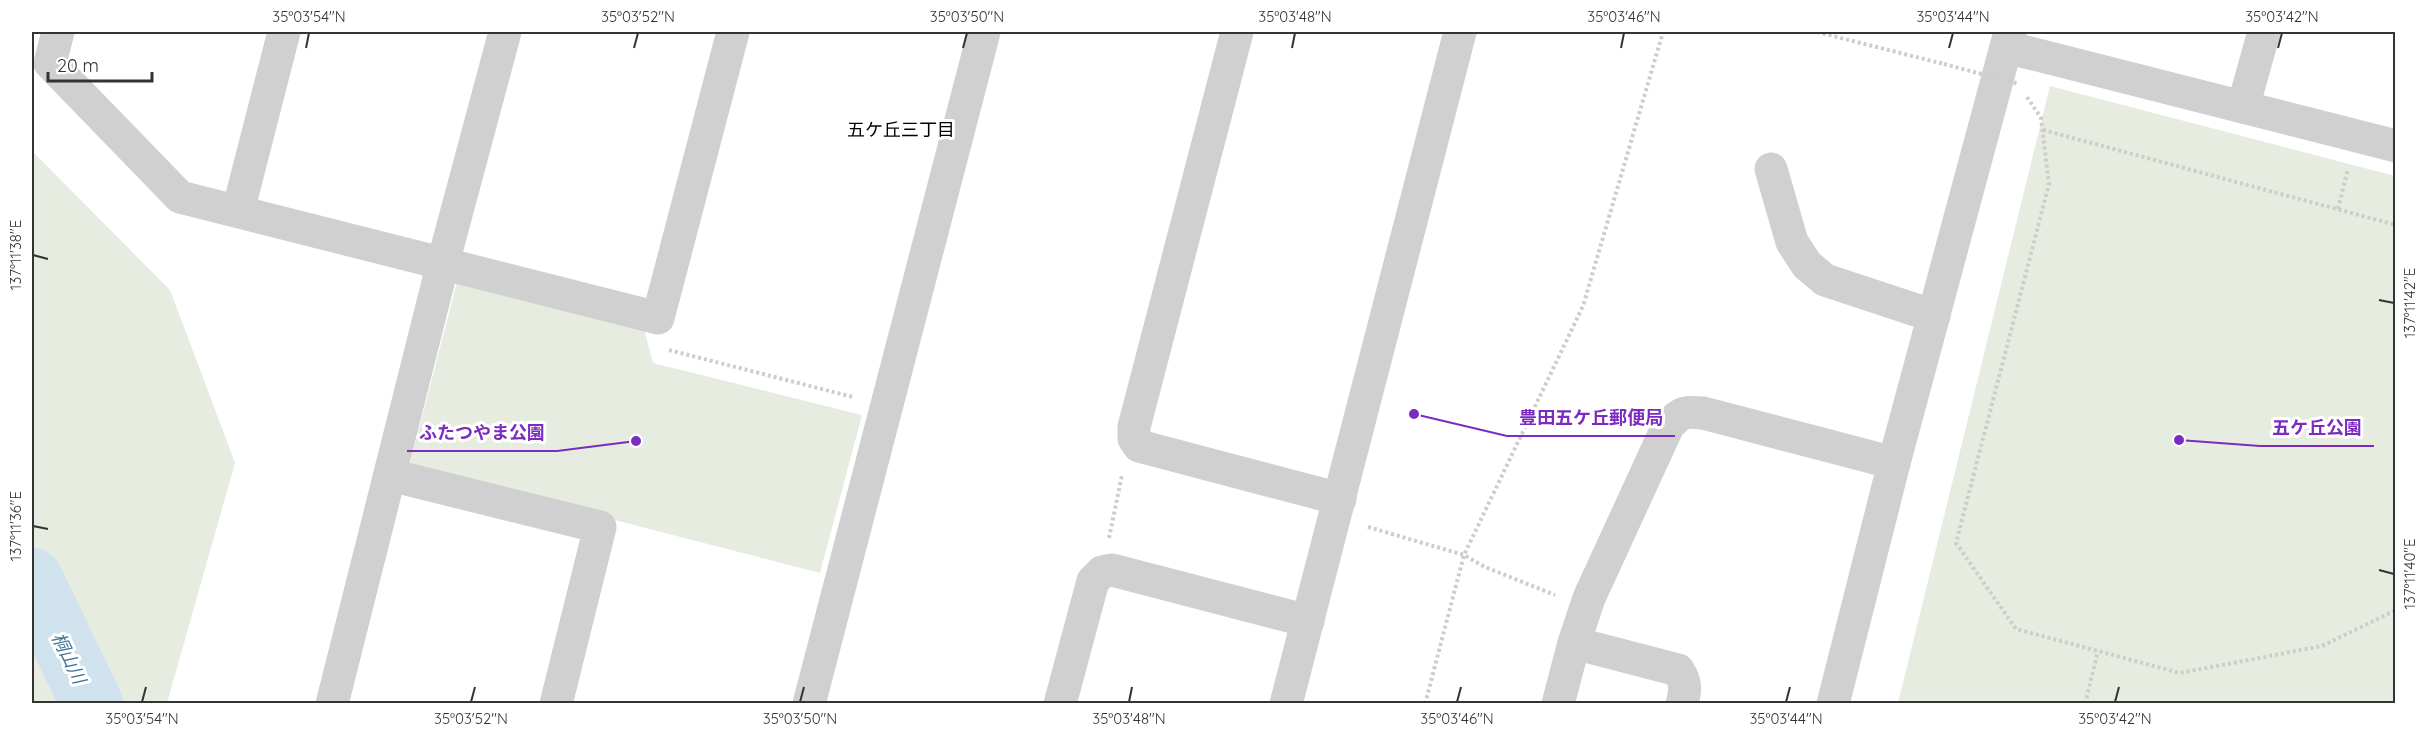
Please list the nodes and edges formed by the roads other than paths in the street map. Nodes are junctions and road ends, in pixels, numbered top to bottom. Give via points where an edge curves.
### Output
1 (58, 32) edge
2 (284, 32) edge
3 (505, 32) edge
4 (733, 32) edge
5 (984, 32) edge
6 (1237, 32) edge
7 (1460, 32) edge
8 (2264, 32) edge
9 (2008, 39) edge
10 (2243, 107) junction
11 (2396, 146) edge
12 (1771, 169) dead end
13 (238, 211) junction
14 (443, 263) junction
15 (1934, 316) junction
16 (1894, 463) junction
17 (390, 475) junction
18 (1338, 508) junction
19 (1308, 621) junction
20 (1574, 643) junction
21 (332, 704) edge
22 (556, 704) edge
23 (809, 704) edge
24 (1060, 704) edge
25 (1286, 704) edge
26 (1558, 704) edge
27 (1682, 704) edge
28 (1833, 704) edge

1 - 13 street via 50,63 180,198
2 - 13 street
3 - 14 street
4 - 14 street via 658,318
5 - 23 street
6 - 18 street via 1134,439 1139,446
7 - 18 street
8 - 10 street
9 - 10 street
9 - 15 street
10 - 11 street
12 - 15 street via 1792,242 1807,266 1825,280
13 - 14 street
14 - 17 street
15 - 16 street
16 - 20 street via 1703,413 1679,414 1668,426 1586,607
16 - 28 street
17 - 21 street
17 - 22 street via 600,528
18 - 19 street
19 - 24 street via 1112,570 1102,572 1093,581
19 - 25 street
20 - 26 street
20 - 27 street via 1678,670 1686,688

